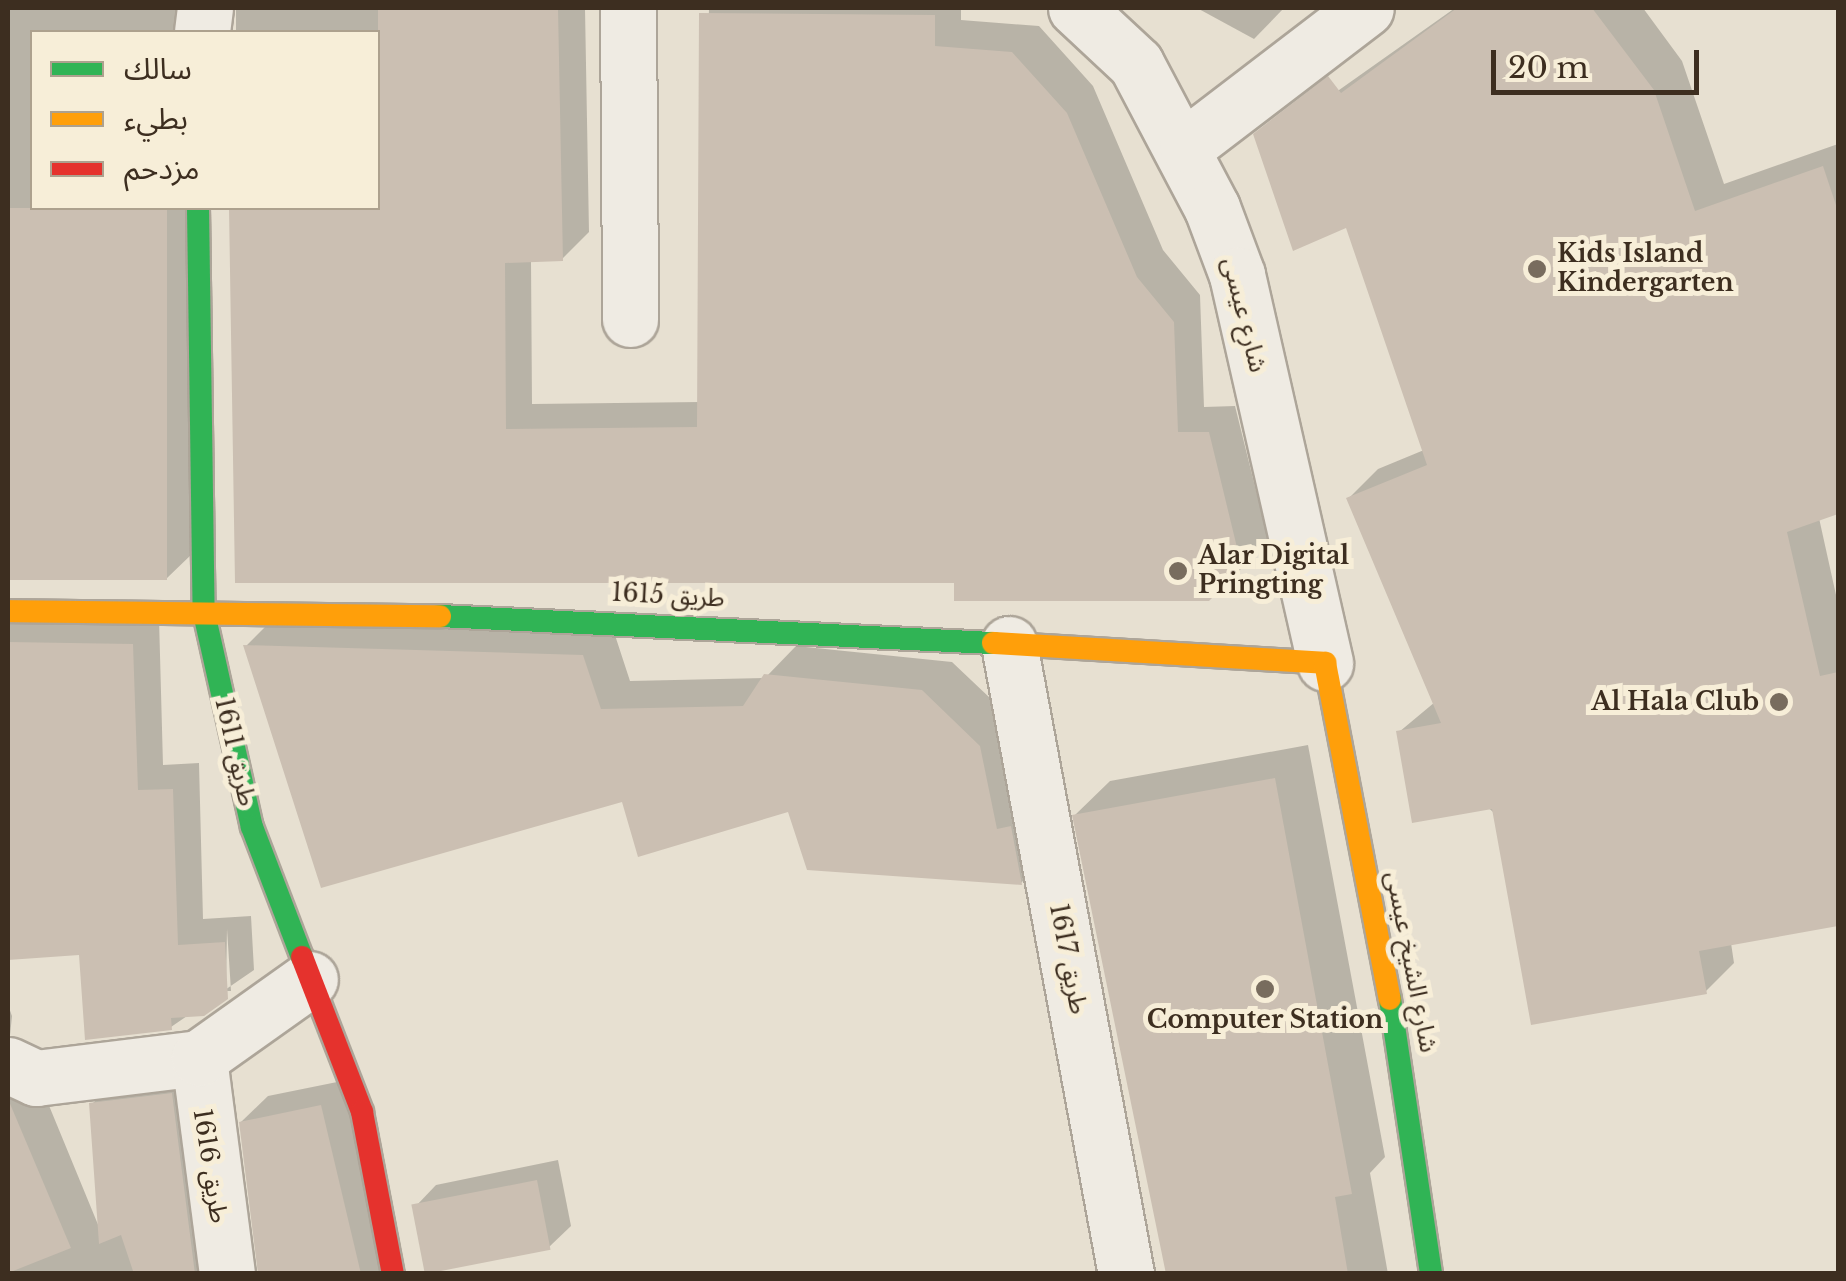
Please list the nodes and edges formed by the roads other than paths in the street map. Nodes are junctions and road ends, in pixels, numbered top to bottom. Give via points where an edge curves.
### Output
1 (628, 8) edge
2 (1076, 8) edge
3 (1366, 8) edge
4 (1187, 144) junction
5 (198, 210) edge
6 (630, 319) dead end
7 (8, 611) edge
8 (204, 614) junction
9 (1009, 644) junction
10 (1325, 663) junction
11 (310, 978) junction
12 (199, 1058) junction
13 (8, 1064) edge
14 (226, 1274) edge
15 (394, 1274) edge
16 (1126, 1274) edge
17 (1430, 1274) edge

1 - 6 street
2 - 4 street, شارع عيسى via 1136,64
3 - 4 street
4 - 10 street, شارع عيسى via 1237,275
5 - 8 street, طريق 1611
7 - 8 street, طريق 1615
8 - 9 street, طريق 1615 via 582,619
8 - 11 street, طريق 1611 via 252,827
9 - 10 street, طريق 1615
9 - 16 street, طريق 1617
10 - 17 street, شارع الشيخ عيسى via 1406,1080
11 - 12 street
11 - 15 street, طريق 1611 via 362,1112
12 - 13 street via 36,1078
12 - 14 street, طريق 1616

